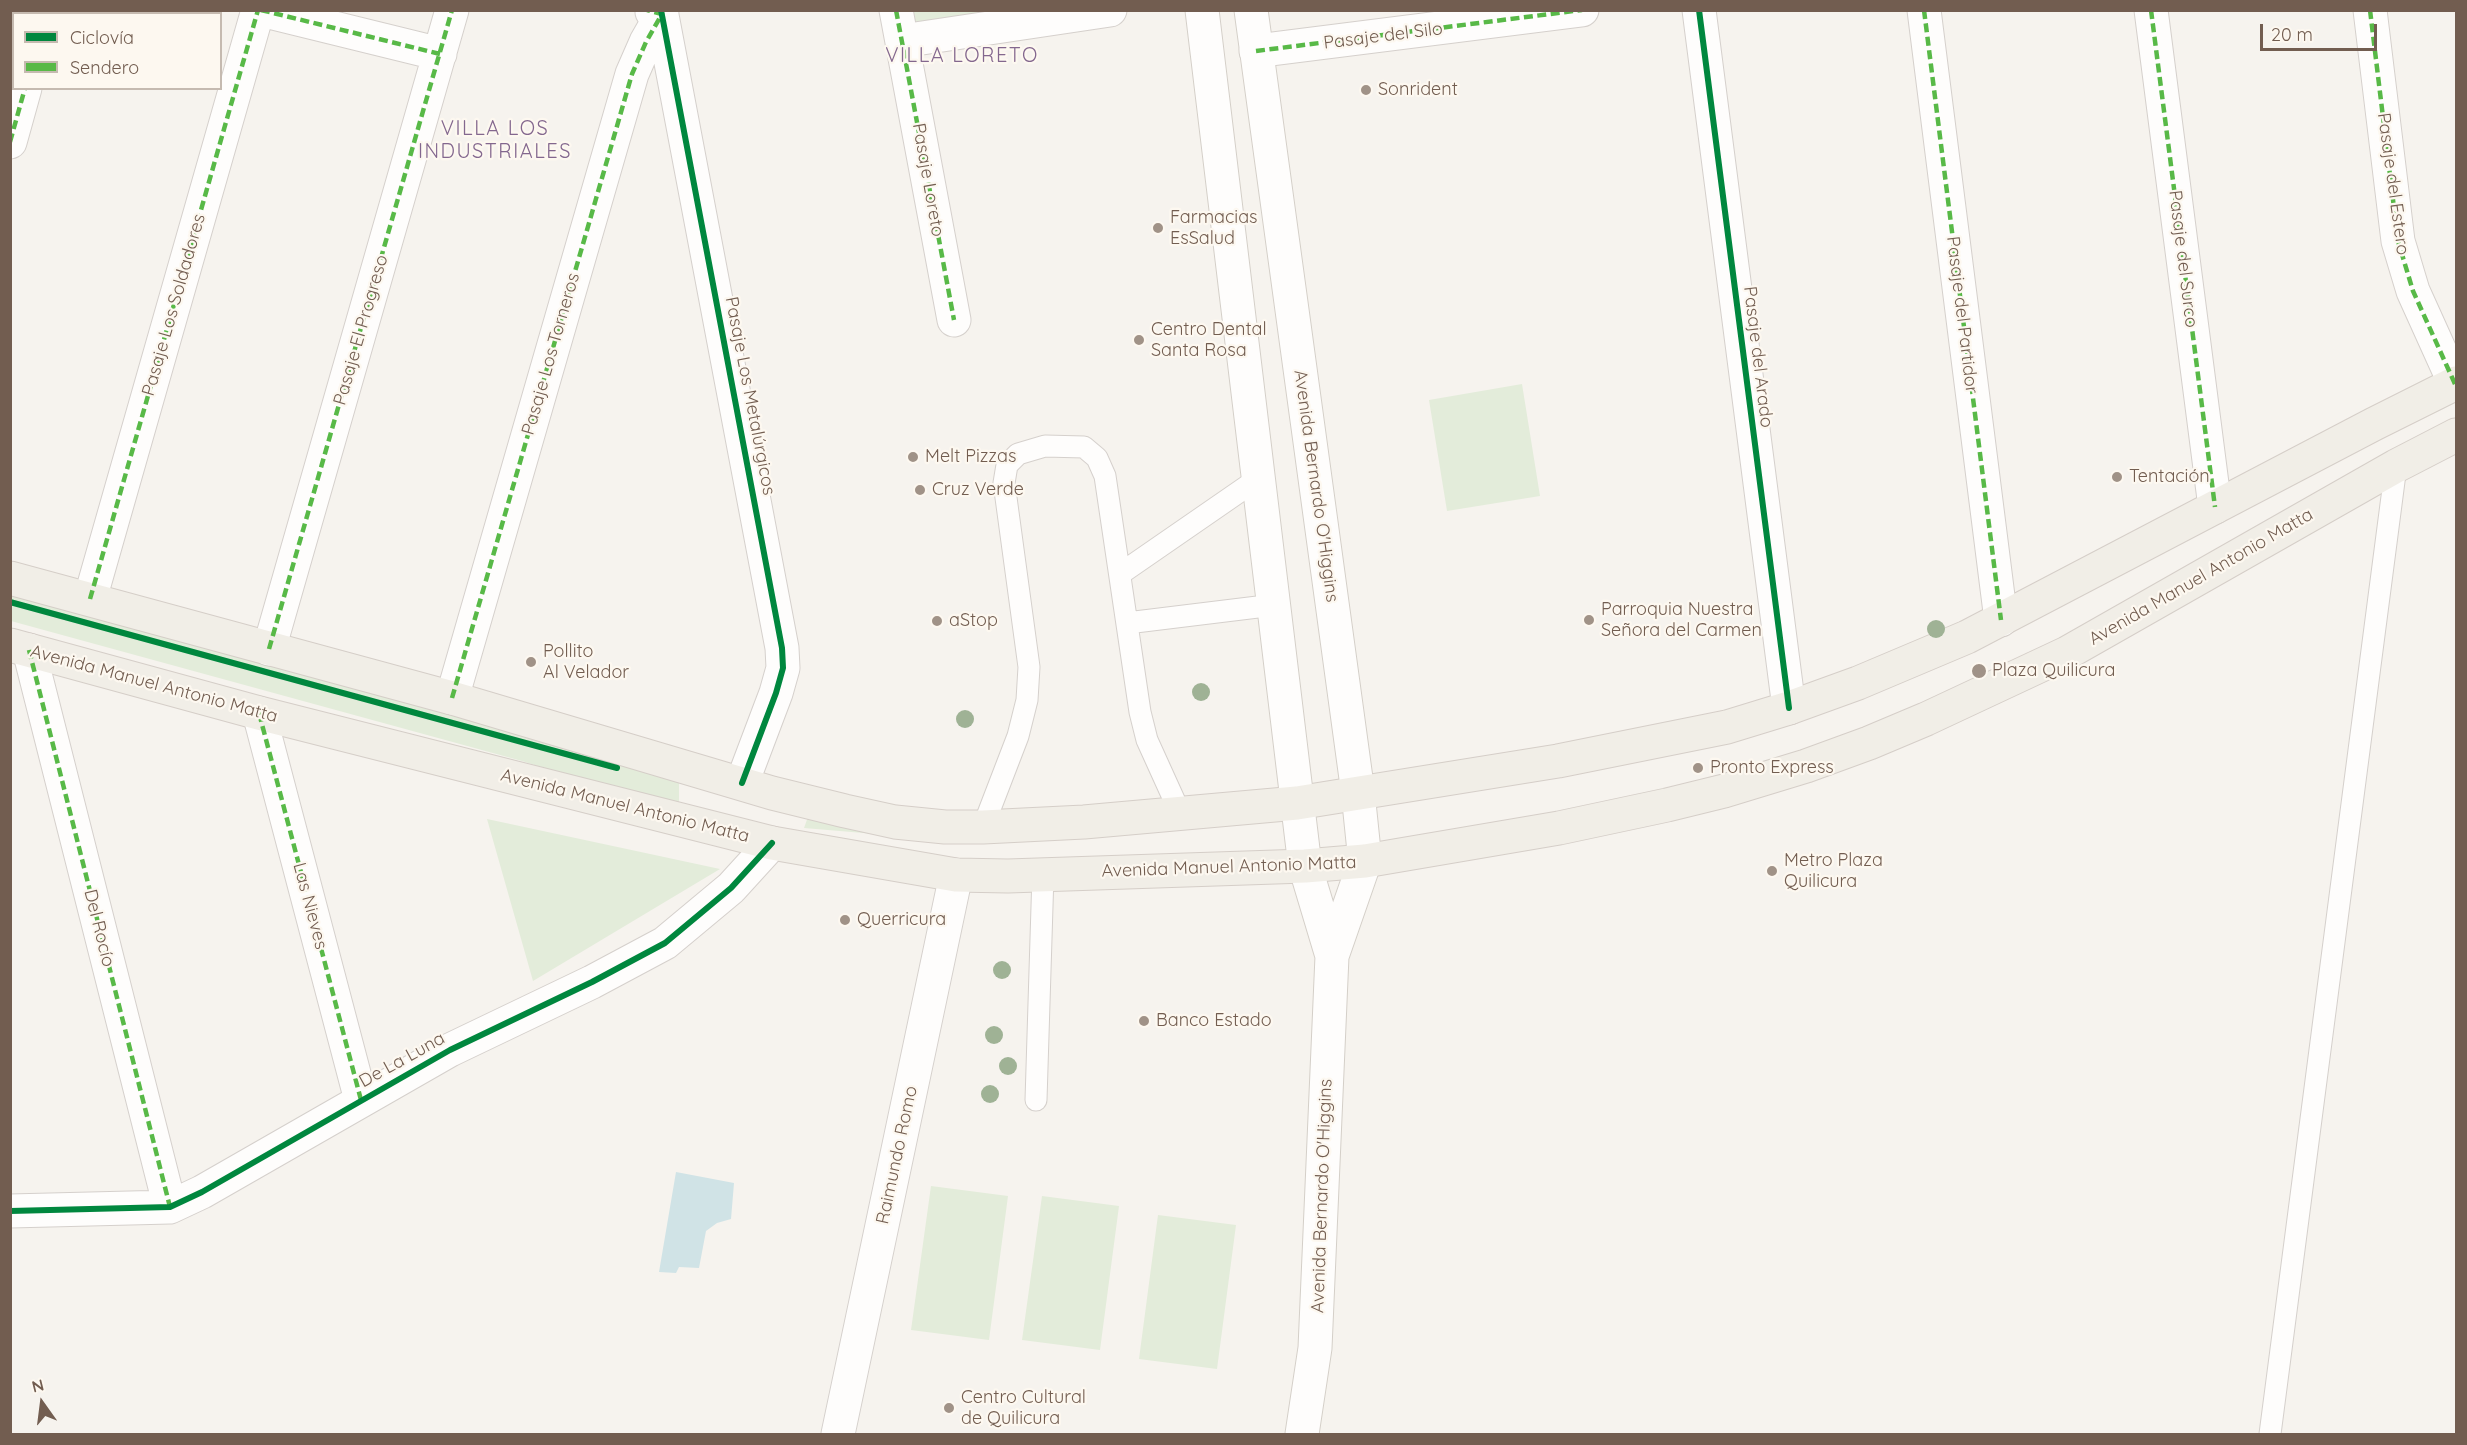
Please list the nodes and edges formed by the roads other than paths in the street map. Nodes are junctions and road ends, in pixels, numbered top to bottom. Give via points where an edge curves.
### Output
1 (259, 10) edge
2 (452, 10) edge
3 (1110, 10) edge
4 (1202, 10) edge
5 (1251, 10) edge
6 (1582, 10) edge
7 (1699, 10) edge
8 (1924, 10) edge
9 (2151, 10) edge
10 (2370, 10) edge
11 (657, 12) edge
12 (899, 26) edge
13 (1256, 51) junction
14 (440, 54) junction
15 (24, 90) edge
16 (10, 142) edge
17 (954, 320) dead end
18 (2456, 383) edge
19 (2457, 435) edge
20 (2396, 466) junction
21 (1259, 478) junction
22 (2215, 507) junction
23 (1120, 574) junction
24 (10, 578) edge
25 (90, 599) junction
26 (1274, 605) junction
27 (2001, 620) junction
28 (1127, 623) junction
29 (20, 647) edge
30 (269, 649) junction
31 (452, 698) junction
32 (1789, 708) junction
33 (259, 713) junction
34 (742, 783) junction
35 (1358, 793) junction
36 (1298, 803) junction
37 (1181, 814) junction
38 (983, 828) junction
39 (772, 843) junction
40 (1365, 861) junction
41 (1305, 866) junction
42 (1043, 874) junction
43 (956, 875) junction
44 (1332, 956) junction
45 (361, 1100) junction
46 (1036, 1100) dead end
47 (170, 1207) junction
48 (10, 1211) edge
49 (838, 1434) edge
50 (1302, 1434) edge
51 (2270, 1434) edge

1 - 14 street
1 - 25 street, Pasaje Los Soldadores
2 - 14 street, Pasaje El Progreso
3 - 12 street, Pasaje Loreto
4 - 21 street, Avenida Bernardo O'Higgins
5 - 13 street, Avenida Bernardo O'Higgins
6 - 13 street, Pasaje del Silo
7 - 32 street, Pasaje del Arado
8 - 27 street, Pasaje del Partidor
9 - 22 street, Pasaje del Surco
10 - 18 street, Pasaje del Estero via 2398,241 2413,291
11 - 31 street, Pasaje Los Torneros via 632,74
11 - 34 street, Pasaje Los Metalúrgicos via 783,648 783,668 776,693
12 - 17 street, Pasaje Loreto
13 - 35 street, Avenida Bernardo O'Higgins
14 - 30 street, Pasaje El Progreso
15 - 16 street
18 - 22 main road
19 - 20 main road, Avenida Manuel Antonio Matta
20 - 40 main road, Avenida Manuel Antonio Matta via 2067,654 1869,742 1806,766 1666,805 1560,828
20 - 51 lane
21 - 23 lane
21 - 26 street, Avenida Bernardo O'Higgins
22 - 27 main road
23 - 28 lane
23 - 38 lane via 1106,476 1097,458 1084,447 1045,446 1018,454 1007,465 1004,483 1029,667 1027,700 1018,736
24 - 25 main road
25 - 30 main road
26 - 28 lane
26 - 36 street, Avenida Bernardo O'Higgins
27 - 32 main road via 1913,662
28 - 37 lane via 1147,740
29 - 33 main road, Avenida Manuel Antonio Matta
29 - 47 street, Del Rocío
30 - 31 main road
31 - 34 main road
32 - 35 main road via 1679,738
33 - 39 main road, Avenida Manuel Antonio Matta
33 - 45 street, Las Nieves
34 - 38 main road via 895,822
35 - 36 main road
35 - 40 street, Avenida Bernardo O'Higgins
36 - 37 main road
36 - 41 street, Avenida Bernardo O'Higgins
37 - 38 main road
39 - 43 main road, Avenida Manuel Antonio Matta
39 - 45 street, De La Luna via 731,888 665,943 450,1050
40 - 41 main road, Avenida Manuel Antonio Matta
40 - 44 street, Avenida Bernardo O'Higgins
41 - 42 main road, Avenida Manuel Antonio Matta
41 - 44 street, Avenida Bernardo O'Higgins
42 - 43 main road, Avenida Manuel Antonio Matta
42 - 46 lane
43 - 49 street, Raimundo Romo
44 - 50 street, Avenida Bernardo O'Higgins via 1316,1348
45 - 47 street, De La Luna
47 - 48 street, De La Luna

